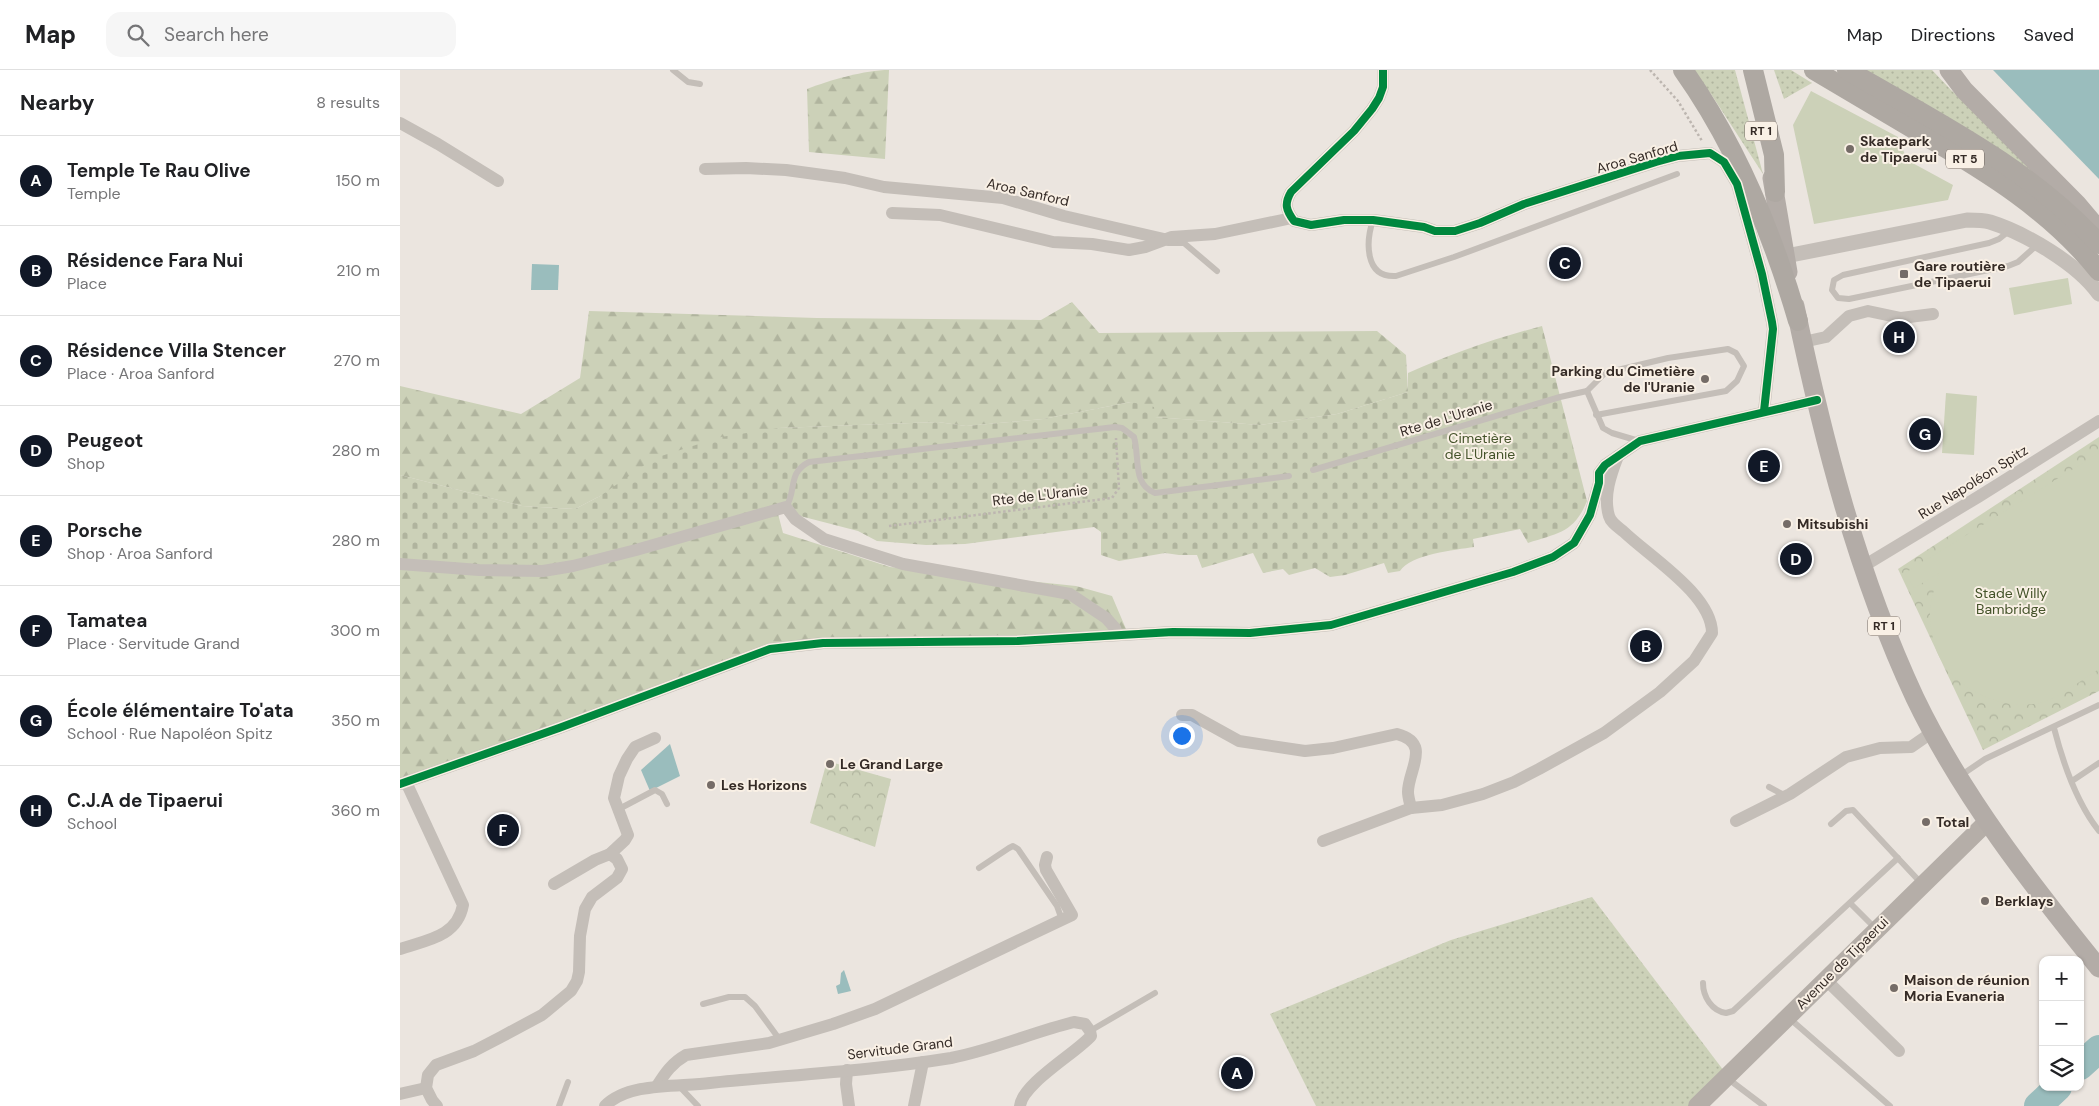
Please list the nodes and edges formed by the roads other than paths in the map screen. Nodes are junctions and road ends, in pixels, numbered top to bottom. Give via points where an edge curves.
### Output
1 (673, 70) edge
2 (1383, 70) edge
3 (1683, 70) edge
4 (1745, 70) edge
5 (1752, 70) edge
6 (1814, 70) edge
7 (1848, 70) edge
8 (1949, 70) edge
9 (700, 84) dead end
10 (400, 123) edge
11 (705, 169) dead end
12 (1677, 174) dead end
13 (498, 181) dead end
14 (1775, 192) junction
15 (892, 213) dead end
16 (1292, 218) junction
17 (1373, 220) junction
18 (2010, 230) junction
19 (2099, 230) edge
20 (1159, 240) junction
21 (2099, 244) edge
22 (2037, 245) junction
23 (1786, 256) junction
24 (1217, 271) dead end
25 (2099, 271) edge
26 (2099, 294) edge
27 (1933, 314) dead end
28 (1798, 321) junction
29 (1803, 342) junction
30 (1587, 391) junction
31 (1817, 400) junction
32 (1764, 411) junction
33 (1596, 415) junction
34 (2099, 420) edge
35 (1640, 441) junction
36 (1618, 456) junction
37 (1313, 470) dead end
38 (1289, 476) dead end
39 (786, 507) junction
40 (400, 564) edge
41 (1862, 567) junction
42 (1118, 634) junction
43 (2099, 705) edge
44 (1182, 715) dead end
45 (2054, 728) junction
46 (1934, 732) junction
47 (655, 738) dead end
48 (2099, 763) edge
49 (1959, 776) junction
50 (2072, 781) junction
51 (403, 783) edge
52 (1769, 787) dead end
53 (1790, 794) junction
54 (667, 804) dead end
55 (1411, 808) junction
56 (619, 809) junction
57 (1736, 821) dead end
58 (1987, 822) junction
59 (1831, 824) dead end
60 (2099, 832) edge
61 (1323, 841) dead end
62 (610, 854) junction
63 (1047, 857) dead end
64 (1898, 858) junction
65 (979, 868) dead end
66 (554, 884) dead end
67 (1923, 884) junction
68 (1850, 903) junction
69 (1062, 920) junction
70 (1876, 929) junction
71 (400, 949) edge
72 (2099, 968) edge
73 (1826, 979) junction
74 (1703, 983) dead end
75 (1154, 993) dead end
76 (703, 1004) dead end
77 (1787, 1017) junction
78 (1090, 1031) junction
79 (780, 1040) junction
80 (1899, 1051) dead end
81 (923, 1062) junction
82 (847, 1070) junction
83 (1726, 1077) junction
84 (568, 1082) dead end
85 (678, 1085) junction
86 (658, 1086) junction
87 (426, 1088) junction
88 (400, 1094) edge
89 (437, 1106) edge
90 (559, 1106) edge
91 (605, 1106) edge
92 (698, 1106) edge
93 (849, 1106) edge
94 (914, 1106) edge
95 (1020, 1106) edge
96 (1697, 1106) edge
97 (1764, 1106) edge
98 (1890, 1106) edge

1 - 9 lane via 688,82
2 - 16 street via 1383,87 1372,109 1286,200 1286,210
3 - 28 highway via 1746,176
4 - 14 main road, RT 1
5 - 14 highway via 1774,155
6 - 25 highway, RT 5 via 2011,189 2068,236
7 - 21 highway, RT 5 via 2023,176 2066,210
8 - 19 main road via 1964,90
10 - 13 street
11 - 20 street, Aroa Sanford via 786,170 884,187 1003,198
12 - 17 lane via 1396,276 1387,277 1373,265 1368,237
14 - 23 main road, RT 1
15 - 20 street via 940,216 1053,242 1129,250
16 - 17 street, Aroa Sanford via 1301,224 1311,225
16 - 20 street via 1215,234
17 - 32 street, Aroa Sanford via 1435,231 1455,231 1524,204 1656,162 1710,153 1724,162 1737,184 1762,274 1773,329
18 - 22 street
18 - 22 lane via 1989,243 1843,275 1834,280 1832,290 1838,298 1849,299 2008,266 2018,262
18 - 23 street via 1988,221 1967,220
20 - 24 lane, Aroa Sanford via 1184,244
22 - 26 street via 2071,264
23 - 28 main road, RT 1
27 - 29 street via 1901,318 1868,311 1849,316 1826,337
28 - 29 main road, RT 1
29 - 31 main road, RT 1
30 - 33 lane
30 - 33 lane via 1604,373 1677,357 1728,349 1736,353 1744,366 1737,381 1726,391
30 - 37 lane, Rte de L'Uranie
31 - 32 street
31 - 41 main road, RT 1
32 - 35 street
33 - 35 lane via 1603,428
34 - 41 street, Rue Napoléon Spitz via 1978,498
35 - 36 street
36 - 42 street via 1599,473 1590,515 1574,543 1553,557 1513,572 1331,625 1250,633
36 - 55 street via 1607,495 1612,523 1678,577 1706,610 1712,633 1694,661 1680,674 1604,733 1539,769 1483,794 1442,805
38 - 39 lane via 1155,493 1140,480 1134,437 1115,427 809,462 798,470
39 - 40 street via 618,555 543,571
39 - 42 street via 795,519 824,539 904,564 1070,594 1106,618
41 - 46 main road, RT 1 via 1892,646
42 - 51 street via 1018,641 824,643 770,649
43 - 45 lane
44 - 55 street via 1192,715 1238,741 1305,751 1397,734 1404,736 1411,741 1416,753 1408,791
45 - 49 lane via 1985,760
45 - 50 lane
46 - 49 main road, RT 1
46 - 53 street via 1911,747 1880,748 1846,757
47 - 56 street via 635,747 627,760 614,798
48 - 50 lane
49 - 58 main road, RT 1
50 - 60 lane
51 - 71 street via 463,905 461,917 447,933
52 - 53 lane via 1781,795
53 - 57 street
54 - 56 lane via 662,794 655,790
55 - 61 street
56 - 62 street via 628,835
58 - 67 main road, Avenue de Tipaerui
58 - 72 main road, RT 1
59 - 64 lane via 1846,810 1853,810
62 - 66 street
62 - 87 street via 618,859 622,869 617,878 592,897 584,909 578,981 571,991 542,1015 502,1037 436,1065 428,1075
63 - 69 street via 1046,870 1072,915
64 - 67 lane
64 - 68 lane
65 - 69 lane via 1008,848 1018,849 1057,906
67 - 70 main road, Avenue de Tipaerui
68 - 70 lane
68 - 74 lane via 1733,1011 1726,1013 1714,1008 1706,998
69 - 79 street via 875,1010
70 - 73 main road, Avenue de Tipaerui
73 - 77 main road, Avenue de Tipaerui
73 - 80 street
75 - 78 lane
76 - 79 lane via 729,997 745,997
77 - 83 main road, Avenue de Tipaerui
77 - 98 lane
78 - 81 street, Servitude Grand via 1085,1024 1074,1022 977,1052
78 - 95 street via 1088,1040 1024,1095
79 - 86 street via 686,1055 667,1070
81 - 82 street, Servitude Grand
81 - 94 street
82 - 85 street, Servitude Grand
82 - 93 street
83 - 96 main road, Avenue de Tipaerui
83 - 97 lane
84 - 90 lane
85 - 86 street, Servitude Grand
85 - 92 lane
86 - 91 street, Servitude Grand via 612,1098
87 - 88 street
87 - 89 street

